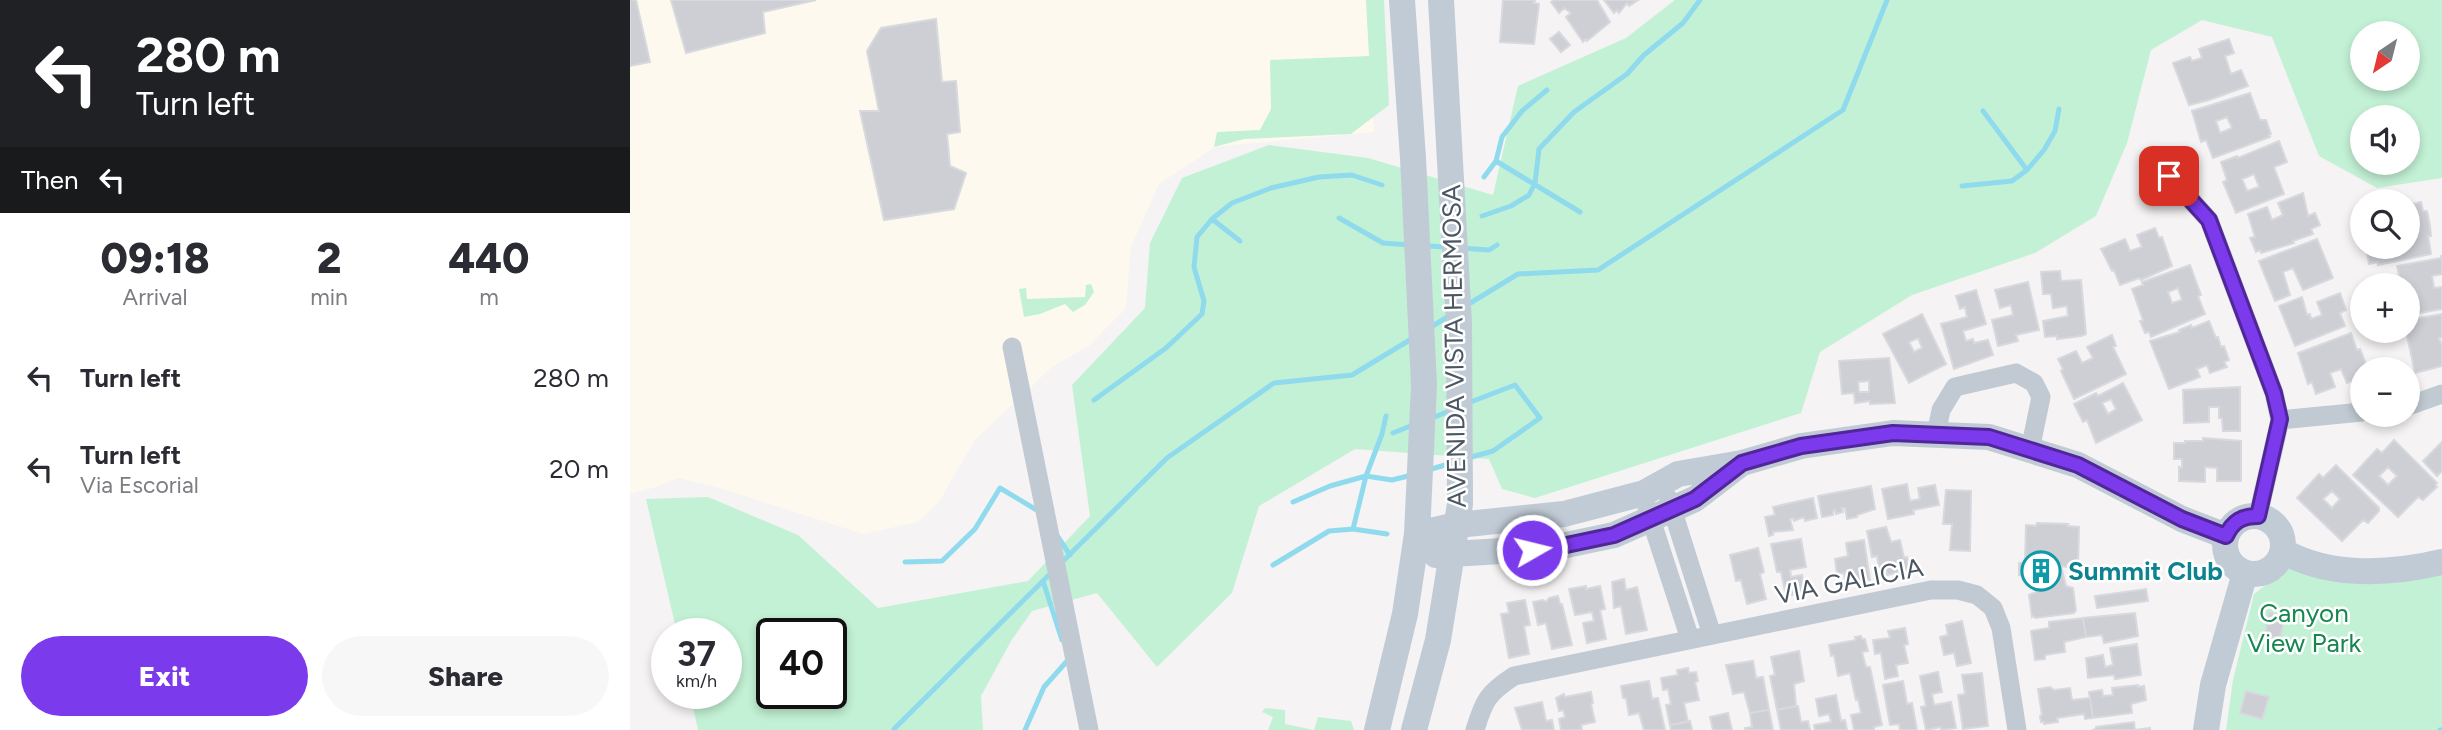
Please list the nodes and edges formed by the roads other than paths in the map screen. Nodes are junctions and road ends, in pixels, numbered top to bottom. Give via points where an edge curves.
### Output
1 (1402, 0) edge
2 (1441, 0) edge
3 (2169, 176) dead end
4 (1012, 347) dead end
5 (2442, 394) edge
6 (2420, 402) edge
7 (2350, 413) edge
8 (2280, 419) junction
9 (1937, 435) junction
10 (2030, 450) junction
11 (1742, 463) junction
12 (1654, 487) junction
13 (1458, 514) junction
14 (1661, 515) junction
15 (2258, 516) junction
16 (1416, 533) junction
17 (2226, 536) junction
18 (2283, 551) junction
19 (1452, 554) junction
20 (2442, 562) edge
21 (2245, 573) junction
22 (1712, 635) junction
23 (1690, 639) junction
24 (1089, 730) edge
25 (1377, 730) edge
26 (1414, 730) edge
27 (1475, 730) edge
28 (2017, 730) edge
29 (2206, 730) edge

1 - 16 street, AVENIDA VISTA HERMOSA via 1424,384
2 - 13 street, AVENIDA VISTA HERMOSA via 1459,323
3 - 8 street via 2209,220
4 - 24 street
5 - 6 street
7 - 8 street
8 - 15 street
9 - 10 street via 1989,437
9 - 10 street via 1941,410 1955,387 2015,373 2034,383 2041,397
9 - 11 street via 1893,433 1801,446
10 - 17 street via 2078,465 2182,519
11 - 12 street via 1678,474
11 - 14 street via 1695,499
12 - 13 street via 1564,514
12 - 14 street
13 - 16 street
13 - 19 street, AVENIDA VISTA HERMOSA
14 - 19 street via 1614,535 1552,548
14 - 22 street
14 - 23 street
15 - 17 street via 2235,522
15 - 18 street via 2275,524
16 - 19 street
16 - 25 street, AVENIDA VISTA HERMOSA via 1405,614
17 - 21 street via 2226,555
18 - 20 street via 2295,558 2353,569 2404,569
18 - 21 street via 2266,572
19 - 26 street, AVENIDA VISTA HERMOSA via 1438,640
21 - 29 street via 2213,685
22 - 23 street, VIA GALICIA
22 - 28 street, VIA GALICIA via 1931,590 1977,595 1993,608 2001,628
23 - 27 street, VIA GALICIA via 1514,676 1495,689 1482,707

